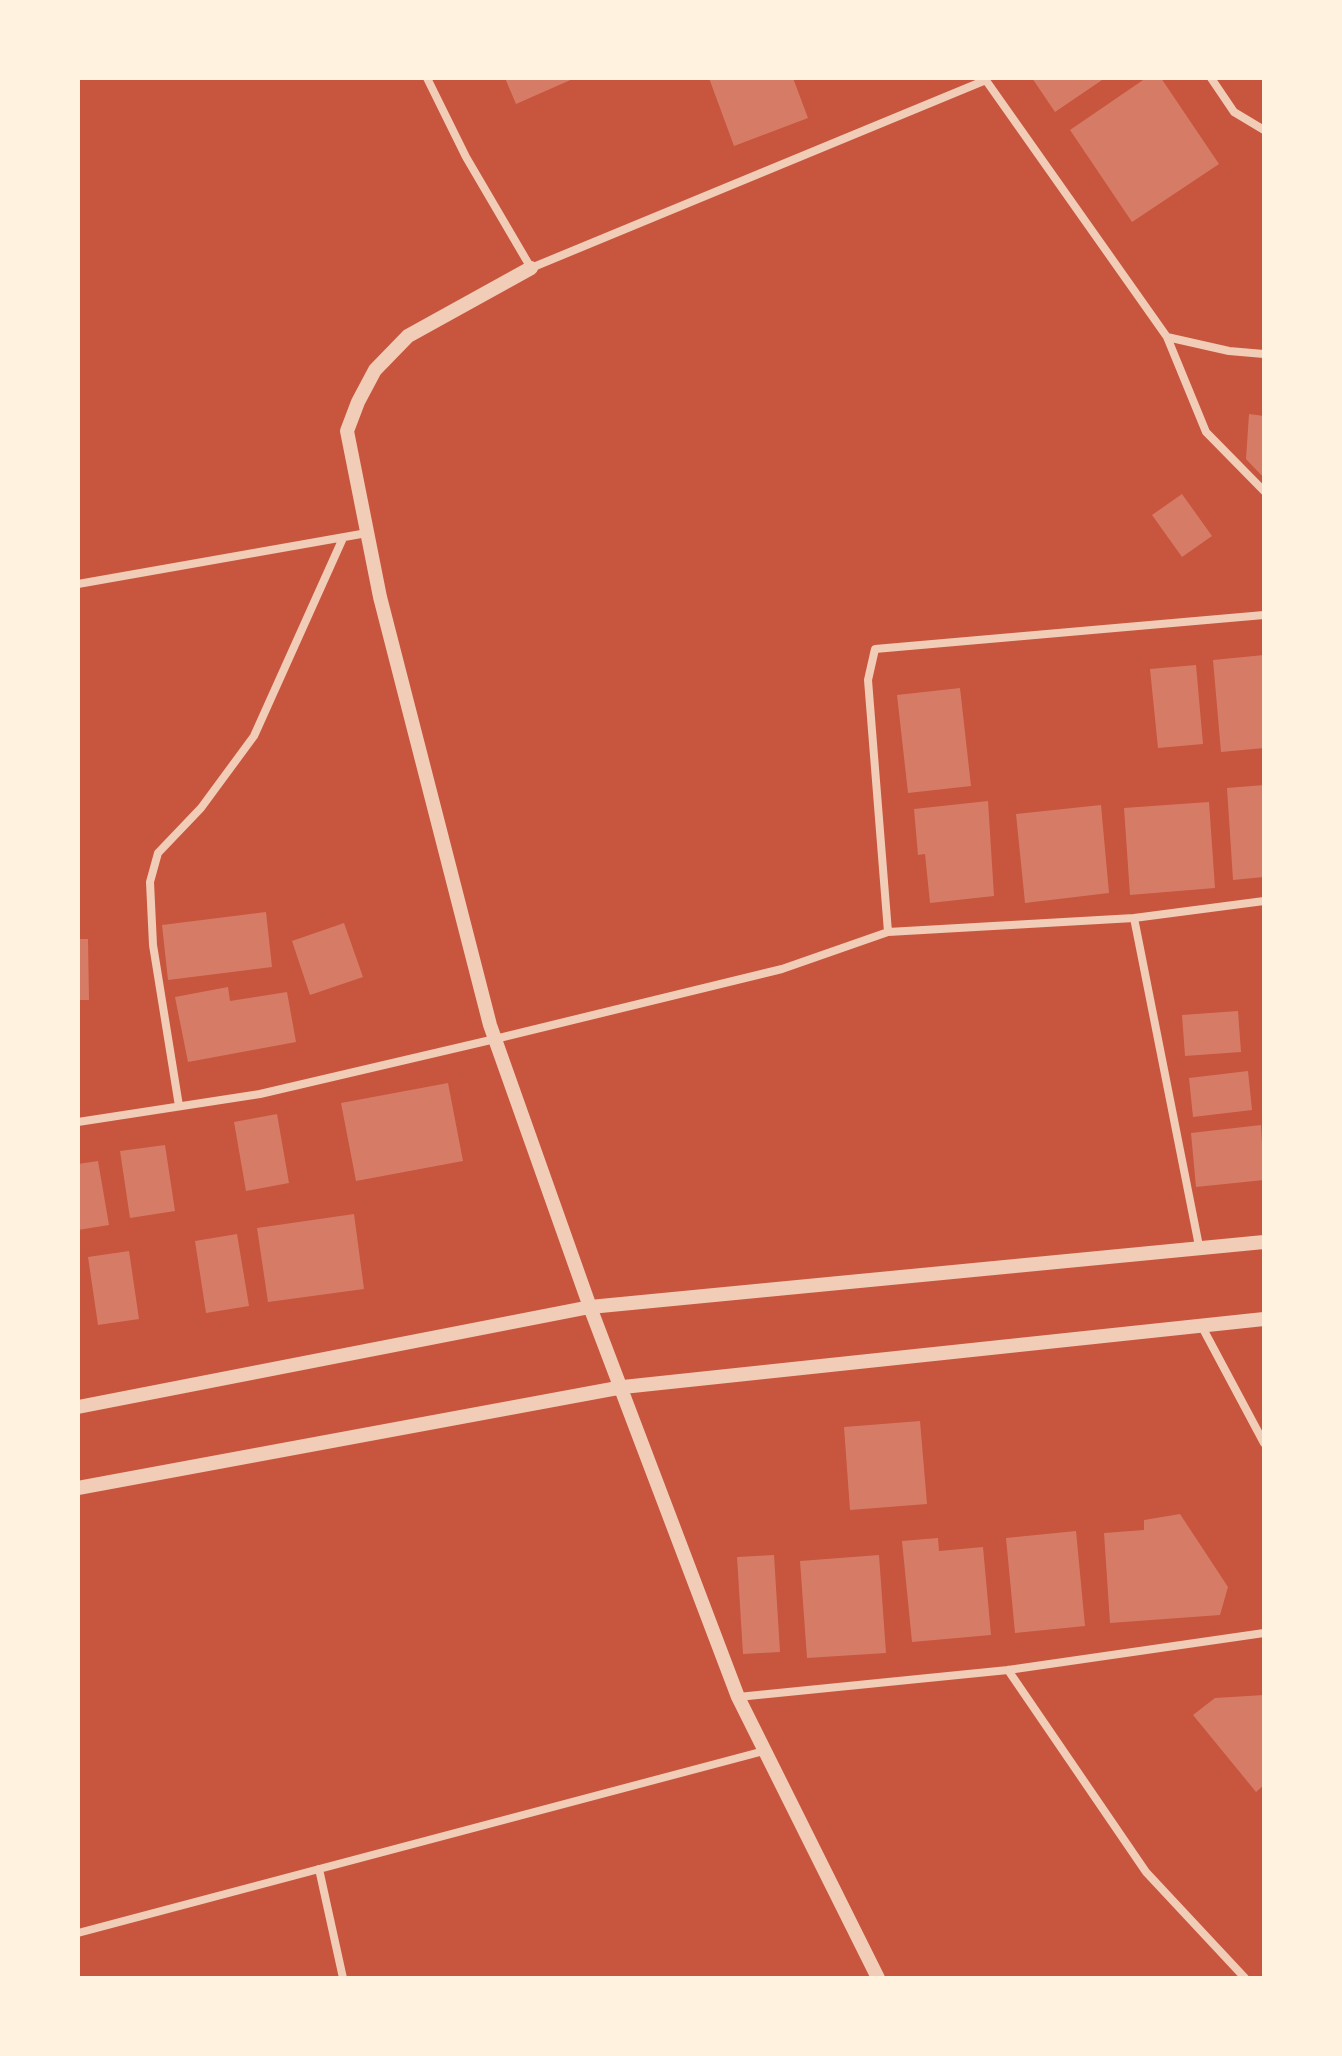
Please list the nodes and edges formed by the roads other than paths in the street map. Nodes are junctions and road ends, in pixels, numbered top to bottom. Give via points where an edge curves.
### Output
1 (427, 78) edge
2 (1211, 78) edge
3 (986, 79) edge
4 (1264, 130) edge
5 (531, 268) junction
6 (1167, 337) junction
7 (1264, 354) edge
8 (1264, 491) edge
9 (367, 533) junction
10 (343, 538) junction
11 (78, 584) edge
12 (1264, 615) edge
13 (1264, 901) edge
14 (1134, 918) junction
15 (888, 932) junction
16 (495, 1039) junction
17 (179, 1106) junction
18 (78, 1122) edge
19 (1264, 1242) edge
20 (1199, 1246) junction
21 (590, 1307) junction
22 (1262, 1323) edge
23 (1201, 1325) junction
24 (623, 1387) junction
25 (78, 1407) edge
26 (1264, 1443) edge
27 (78, 1488) edge
28 (1264, 1633) edge
29 (1008, 1670) junction
30 (738, 1697) junction
31 (764, 1751) junction
32 (319, 1869) junction
33 (78, 1933) edge
34 (343, 1978) edge
35 (878, 1978) edge
36 (1245, 1978) edge

1 - 5 street
2 - 4 street via 1234,112
3 - 5 street
3 - 6 street
5 - 9 street via 408,336 375,370 347,431
6 - 7 street
6 - 8 street via 1206,432
9 - 10 street
9 - 16 street
10 - 11 street
10 - 17 street via 254,736 201,808 158,853 150,882 153,945
12 - 15 street via 875,649 868,680
13 - 14 street
14 - 15 street
14 - 20 street
15 - 16 street via 782,969
16 - 17 street via 260,1094
16 - 21 street
17 - 18 street
19 - 20 street
20 - 21 street
21 - 24 street
21 - 25 street
22 - 23 street
23 - 24 street
23 - 26 street
24 - 27 street
24 - 30 street
28 - 29 street
29 - 30 street
29 - 36 street via 1146,1872
30 - 31 street
31 - 32 street
31 - 35 street
32 - 33 street
32 - 34 street

